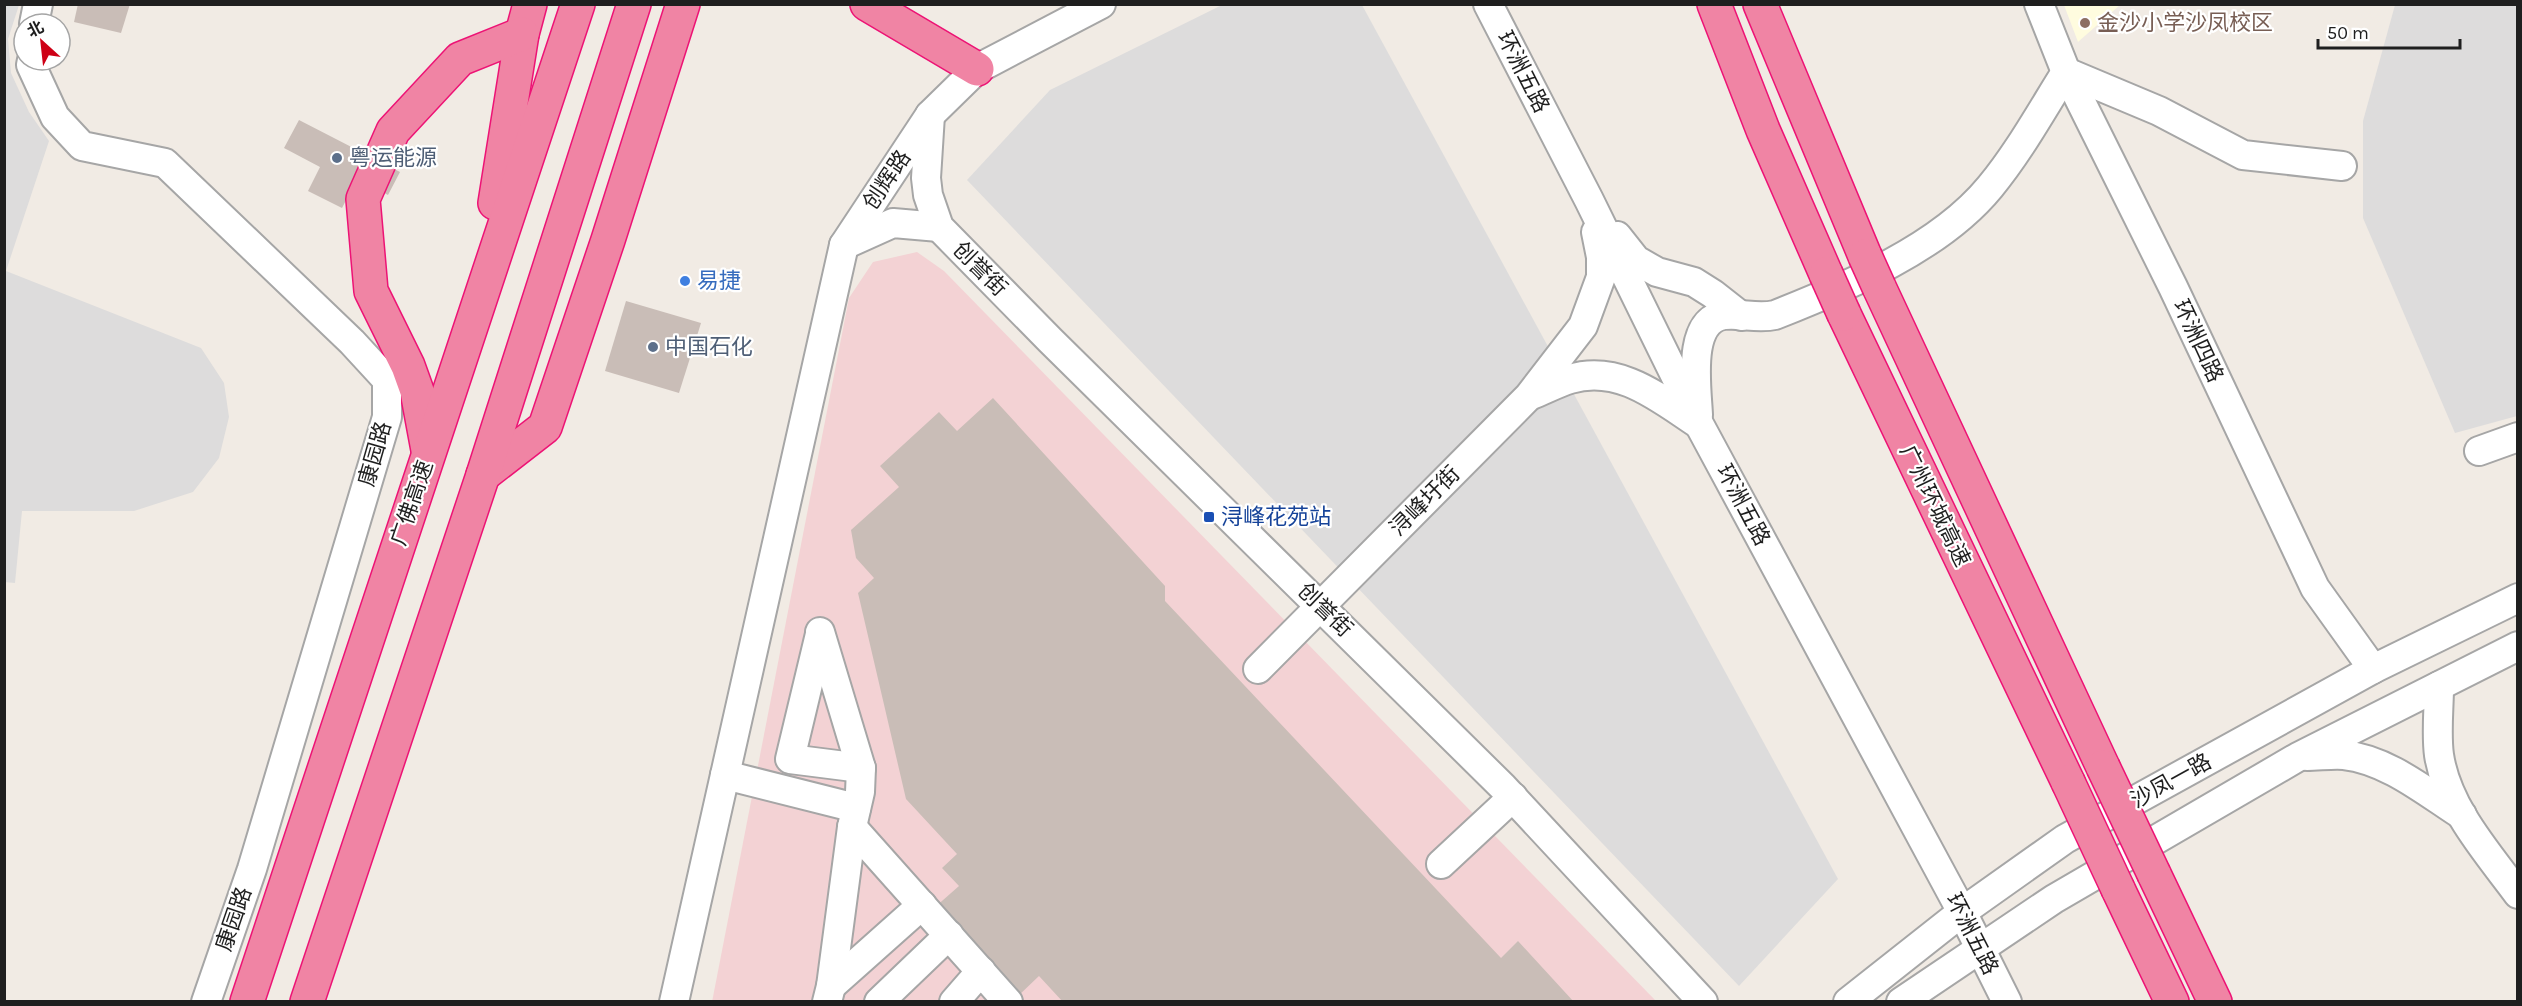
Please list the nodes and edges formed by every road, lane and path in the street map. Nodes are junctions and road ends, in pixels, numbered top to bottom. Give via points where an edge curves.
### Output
1 (578, 4) edge
2 (634, 4) edge
3 (683, 4) edge
4 (867, 4) edge
5 (1101, 4) edge
6 (1488, 4) edge
7 (1714, 4) edge
8 (1760, 4) edge
9 (2038, 4) edge
10 (526, 19) edge
11 (976, 69) junction
12 (34, 72) edge
13 (2066, 72) junction
14 (930, 115) junction
15 (2342, 166) dead end
16 (1589, 200) junction
17 (939, 227) junction
18 (844, 245) junction
19 (479, 299) junction
20 (1741, 316) junction
21 (1529, 396) junction
22 (1699, 424) junction
23 (2517, 437) edge
24 (2479, 451) dead end
25 (429, 454) junction
26 (483, 475) junction
27 (2517, 598) edge
28 (1321, 606) junction
29 (2517, 646) edge
30 (1258, 669) dead end
31 (2373, 669) junction
32 (2439, 686) junction
33 (2298, 757) junction
34 (861, 768) dead end
35 (725, 775) junction
36 (1513, 797) junction
37 (2462, 815) junction
38 (854, 817) junction
39 (1441, 864) dead end
40 (2517, 894) edge
41 (922, 905) junction
42 (1962, 912) junction
43 (949, 935) junction
44 (1981, 948) junction
45 (981, 971) junction
46 (829, 994) edge
47 (206, 1002) edge
48 (247, 1002) edge
49 (307, 1002) edge
50 (674, 1002) edge
51 (879, 1002) edge
52 (954, 1002) edge
53 (1008, 1002) edge
54 (1703, 1002) edge
55 (1848, 1002) edge
56 (1901, 1002) edge
57 (2007, 1002) edge
58 (2172, 1002) edge
59 (2215, 1002) edge

1 - 19 highway, 广佛高速
2 - 26 highway
3 - 26 highway via 545,427
4 - 11 highway
5 - 11 street, 创辉路
6 - 16 street, 环洲五路
7 - 58 highway, 广州环城高速, bridge via 1763,130 1844,314
8 - 59 highway, 广州环城高速, bridge via 1879,287
9 - 13 street, 环洲四路
10 - 19 highway
10 - 25 highway via 460,59 393,131 363,199 371,291 417,391
11 - 14 street, 创辉路
12 - 47 street, 康园路 via 55,117 82,146 165,164 387,380 387,417 252,869
13 - 15 street via 2159,111 2243,155
13 - 20 street via 1990,187 1943,230 1907,256 1790,309 1762,318
13 - 31 street, 环洲四路 via 2315,588
14 - 17 street via 926,178
14 - 18 street, 创辉路
16 - 20 street via 1636,260 1657,272 1694,282
16 - 21 street, 浔峰圩街 via 1601,257 1601,277 1583,326
16 - 22 street, 环洲五路
17 - 18 street via 893,223
17 - 28 street, 创誉街
18 - 35 street
19 - 25 highway, 广佛高速
20 - 22 street via 1722,315 1712,320 1699,336
21 - 22 street via 1584,376 1623,379
21 - 28 street, 浔峰圩街
22 - 42 street, 环洲五路
23 - 24 street
25 - 48 highway, 广佛高速
26 - 49 highway
27 - 31 street, 沙凤一路
28 - 30 street, 浔峰圩街
28 - 36 street, 创誉街
29 - 32 street, 沙凤一路
31 - 42 street, 沙凤一路 via 2065,839
32 - 33 street, 沙凤一路
32 - 37 street via 2439,753 2447,785
33 - 37 street via 2343,755 2384,766
33 - 44 street, 沙凤一路 via 2054,899
34 - 38 street
35 - 38 street
35 - 50 street
36 - 39 street
36 - 54 street, 创誉街
37 - 40 street
38 - 41 street
38 - 46 street
41 - 43 street
41 - 46 street
42 - 44 street, 环洲五路
42 - 55 street, 沙凤一路
43 - 45 street
43 - 51 street
44 - 56 street, 沙凤一路
44 - 57 street, 环洲五路
45 - 52 street
45 - 53 street

